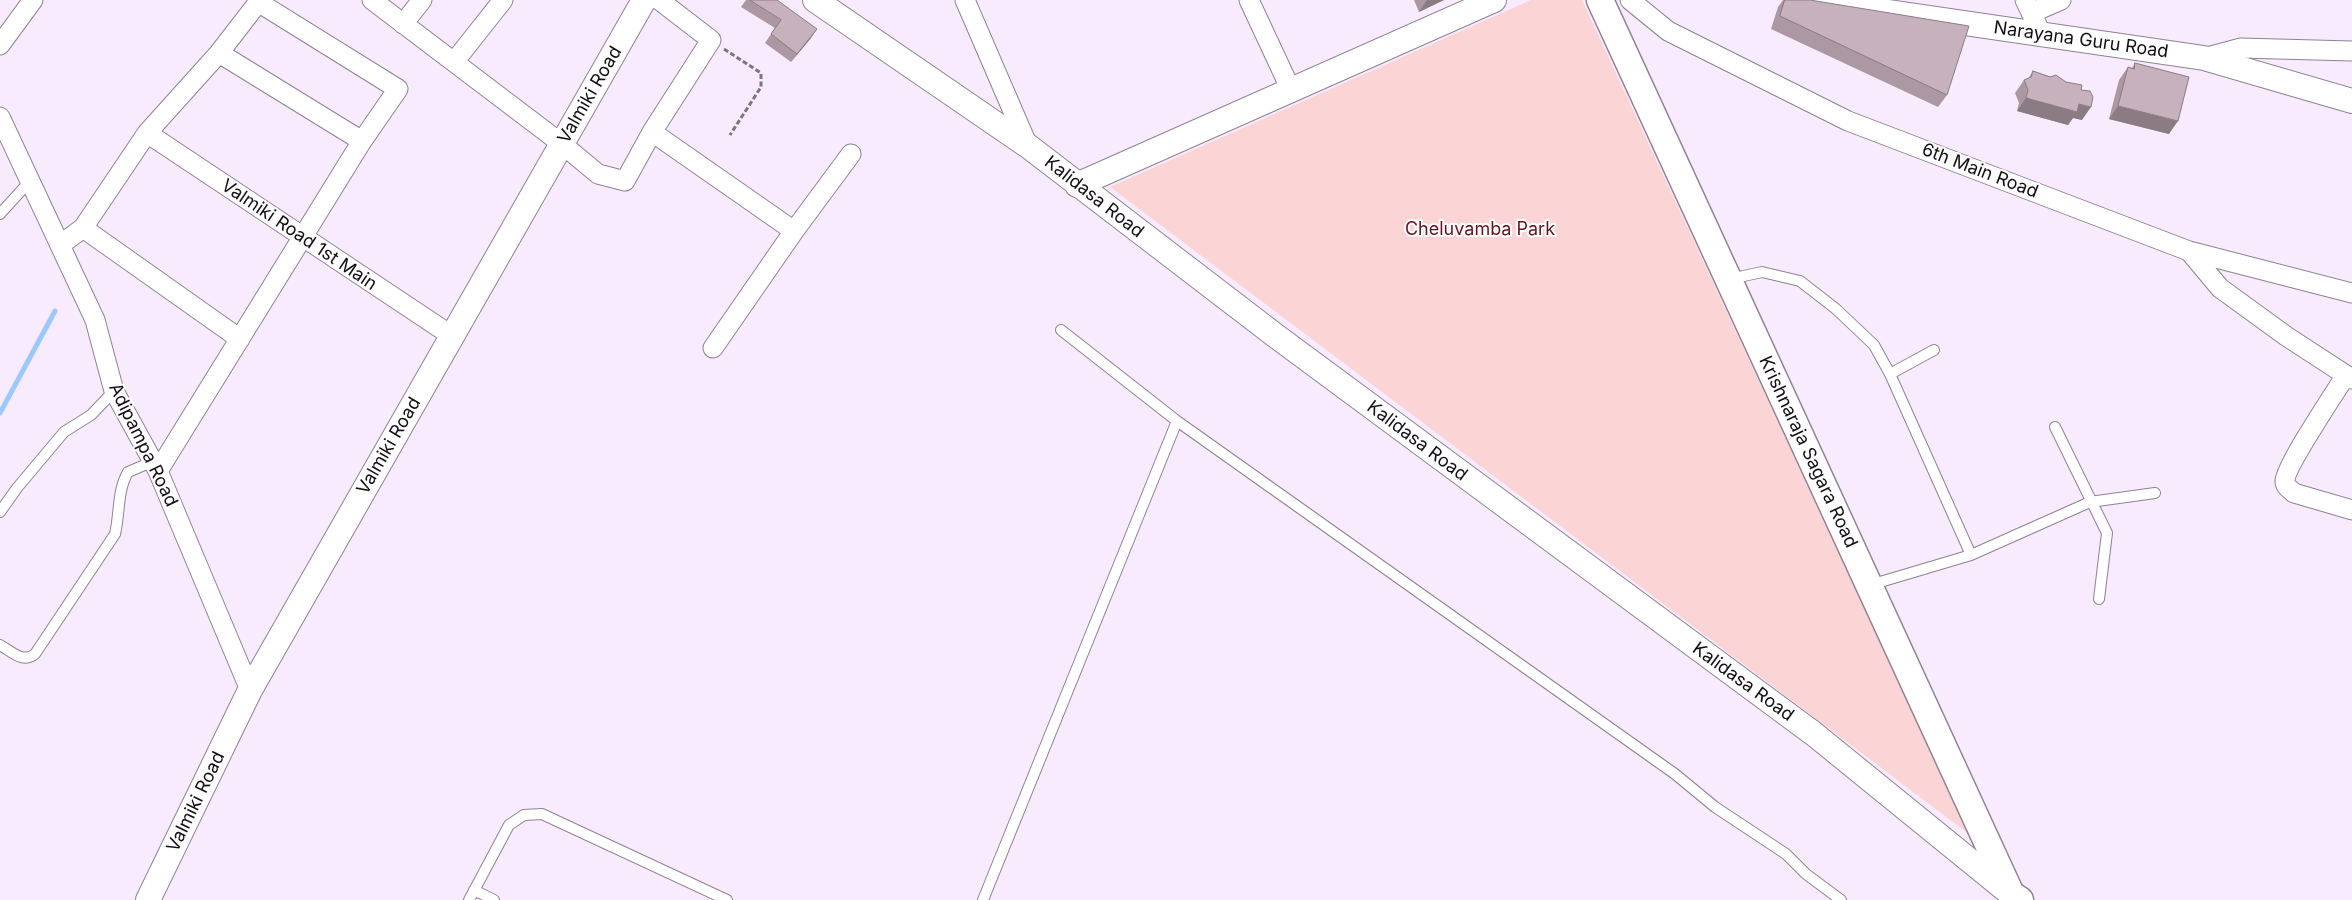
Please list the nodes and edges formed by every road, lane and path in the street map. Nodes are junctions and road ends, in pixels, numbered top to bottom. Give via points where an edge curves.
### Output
1 (33, 0) edge
2 (372, 0) edge
3 (422, 0) edge
4 (503, 0) edge
5 (644, 0) edge
6 (659, 0) edge
7 (816, 0) edge
8 (965, 0) edge
9 (1250, 0) edge
10 (1494, 0) edge
11 (1600, 0) edge
12 (1630, 0) edge
13 (1806, 0) edge
14 (2061, 0) edge
15 (259, 1) edge
16 (2028, 7) edge
17 (403, 24) junction
18 (2042, 35) junction
19 (711, 40) junction
20 (0, 45) edge
21 (2352, 51) edge
22 (219, 53) junction
23 (2204, 58) junction
24 (454, 62) junction
25 (1291, 90) junction
26 (2352, 101) edge
27 (0, 118) edge
28 (652, 132) junction
29 (147, 133) junction
30 (730, 135) dead end
31 (362, 141) junction
32 (562, 144) junction
33 (1028, 146) junction
34 (851, 154) dead end
35 (30, 181) junction
36 (1077, 185) junction
37 (0, 214) edge
38 (83, 228) junction
39 (794, 231) junction
40 (303, 237) junction
41 (60, 245) junction
42 (2189, 251) junction
43 (1729, 279) junction
44 (2352, 293) edge
45 (1061, 330) dead end
46 (452, 336) junction
47 (240, 339) junction
48 (713, 348) dead end
49 (1934, 350) dead end
50 (1890, 374) junction
51 (2349, 377) edge
52 (114, 391) junction
53 (1177, 421) junction
54 (2055, 426) dead end
55 (156, 466) junction
56 (2156, 493) dead end
57 (2090, 502) junction
58 (2352, 510) edge
59 (0, 512) edge
60 (1971, 555) junction
61 (1869, 586) junction
62 (2100, 599) dead end
63 (0, 645) edge
64 (250, 690) junction
65 (474, 890) junction
66 (2016, 897) edge
67 (148, 900) edge
68 (469, 900) edge
69 (494, 900) edge
70 (727, 900) edge
71 (982, 900) edge
72 (1841, 900) edge

1 - 20 street
2 - 17 street
3 - 17 street
4 - 24 street
5 - 32 street, Valmiki Road
6 - 19 street
7 - 33 street, Kalidasa Road
8 - 33 street
9 - 25 street
10 - 25 street
11 - 43 main road, Krishnaraja Sagara Road
12 - 42 street, 6th Main Road via 1668,31 1848,121
13 - 18 street, Narayana Guru Road
14 - 16 street
15 - 22 street
15 - 31 street via 398,89
16 - 18 street
17 - 24 street
18 - 23 street, Narayana Guru Road
19 - 28 street
19 - 30 path via 761,74 761,87
21 - 23 street via 2241,48
22 - 29 street
22 - 31 street
23 - 26 street, Narayana Guru Road
24 - 32 street
25 - 36 street
27 - 35 street, Adipampa Road
28 - 32 street via 625,181 598,174
28 - 39 street
29 - 38 street
29 - 40 street, Valmiki Road 1st Main
31 - 40 street
32 - 46 street, Valmiki Road
33 - 36 street, Kalidasa Road
34 - 39 street
35 - 37 lane
35 - 41 street, Adipampa Road
36 - 66 street, Kalidasa Road via 1814,734
38 - 41 street
38 - 47 street
39 - 48 street
40 - 46 street, Valmiki Road 1st Main
40 - 47 street
41 - 52 street, Adipampa Road via 95,320
42 - 44 street, 6th Main Road
42 - 51 street via 2220,288
43 - 50 lane via 1762,272 1800,280 1874,344
43 - 61 main road, Krishnaraja Sagara Road
45 - 53 lane
46 - 64 street, Valmiki Road
47 - 55 street
49 - 50 lane
50 - 60 lane
51 - 58 street via 2305,442 2285,482 2294,492
52 - 55 street, Adipampa Road
52 - 59 lane via 91,415 64,432
53 - 71 lane
53 - 72 lane via 1675,774 1715,807 1786,854 1806,874
54 - 57 lane
55 - 63 lane via 128,472 120,486 115,534 35,654 24,658
55 - 64 street, Adipampa Road
56 - 57 lane
57 - 60 lane
57 - 62 lane via 2107,533
60 - 61 lane
61 - 66 main road, Krishnaraja Sagara Road
64 - 67 street, Valmiki Road
65 - 68 lane
65 - 69 lane
65 - 70 lane via 509,825 524,815 542,814

